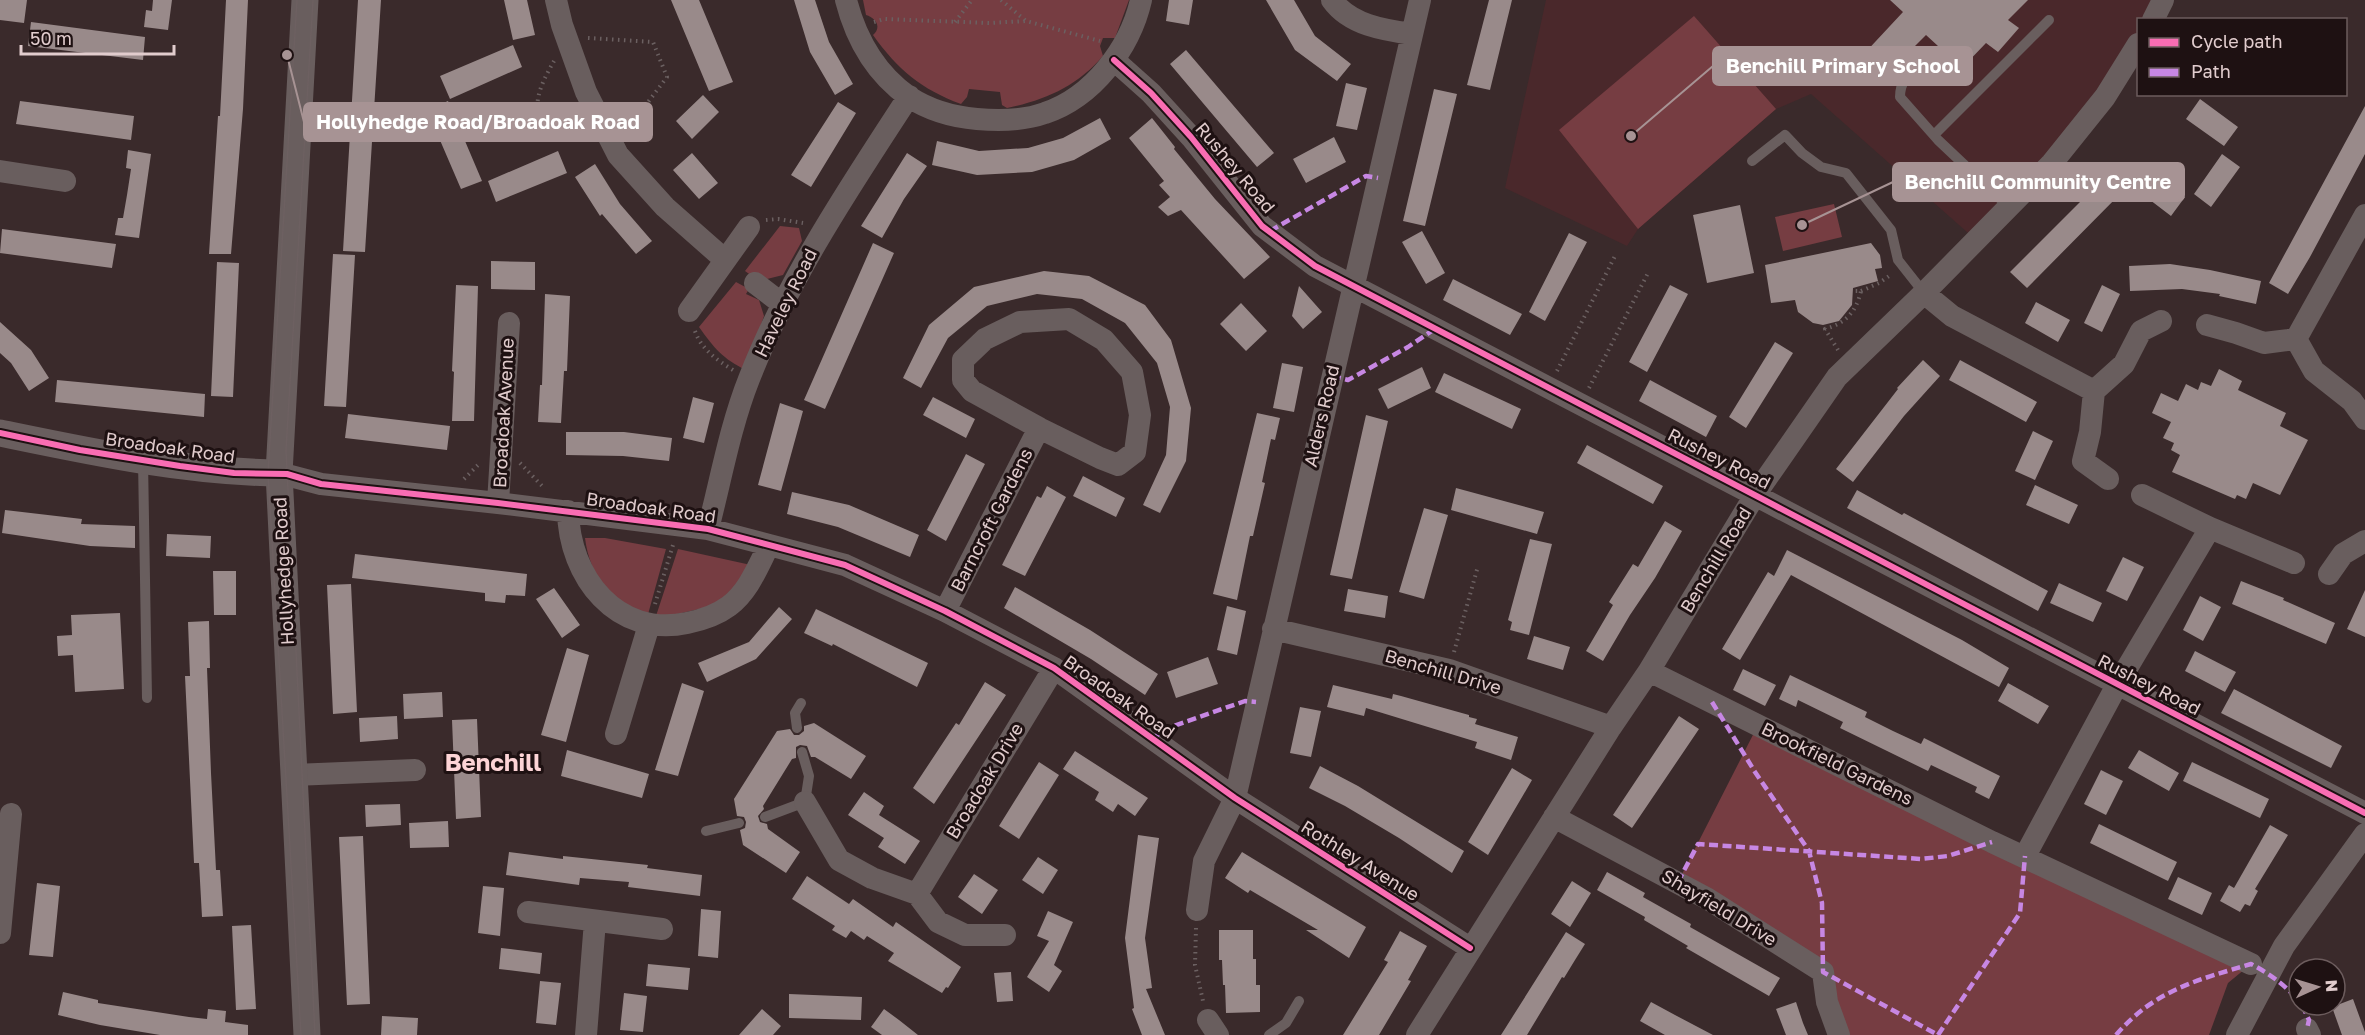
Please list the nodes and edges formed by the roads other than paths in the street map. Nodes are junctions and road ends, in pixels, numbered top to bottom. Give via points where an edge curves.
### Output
1 (305, 0) edge
2 (556, 0) edge
3 (846, 0) edge
4 (1141, 0) edge
5 (1332, 0) edge
6 (1420, 0) edge
7 (2163, 0) edge
8 (2154, 18) edge
9 (2049, 20) dead end
10 (1412, 34) junction
11 (2137, 47) edge
12 (1117, 55) junction
13 (1920, 62) dead end
14 (909, 96) junction
15 (1934, 135) junction
16 (1752, 161) dead end
17 (0, 171) edge
18 (65, 181) dead end
19 (2008, 207) junction
20 (2365, 215) edge
21 (749, 227) road end
22 (724, 259) junction
23 (755, 283) dead end
24 (1353, 285) junction
25 (1924, 293) junction
26 (782, 303) junction
27 (689, 311) road end
28 (2161, 321) dead end
29 (509, 323) dead end
30 (2207, 325) dead end
31 (2296, 339) junction
32 (2094, 391) junction
33 (2365, 419) edge
34 (1039, 428) junction
35 (0, 433) edge
36 (143, 460) junction
37 (279, 473) junction
38 (2108, 478) dead end
39 (1755, 495) junction
40 (2142, 495) dead end
41 (498, 503) junction
42 (568, 511) junction
43 (2210, 528) junction
44 (708, 529) junction
45 (2365, 541) edge
46 (769, 545) junction
47 (2294, 563) dead end
48 (2329, 574) dead end
49 (945, 611) junction
50 (649, 625) junction
51 (1273, 629) junction
52 (1054, 668) junction
53 (1649, 671) junction
54 (2117, 685) junction
55 (147, 698) dead end
56 (801, 703) dead end
57 (1611, 727) junction
58 (797, 728) dead end
59 (616, 734) dead end
60 (802, 752) dead end
61 (415, 770) dead end
62 (294, 775) junction
63 (1235, 798) junction
64 (805, 802) junction
65 (2365, 813) edge
66 (11, 814) dead end
67 (765, 817) dead end
68 (1554, 817) junction
69 (739, 823) dead end
70 (706, 831) dead end
71 (2365, 834) edge
72 (2025, 856) junction
73 (917, 894) junction
74 (1197, 910) road end
75 (528, 912) dead end
76 (596, 921) junction
77 (662, 929) dead end
78 (0, 933) edge
79 (1005, 935) dead end
80 (1470, 948) junction
81 (2251, 964) dead end
82 (1299, 1001) dead end
83 (307, 1035) edge
84 (586, 1035) edge
85 (1269, 1035) edge
86 (1417, 1035) edge
87 (1839, 1035) edge
88 (2237, 1035) edge

1 - 37 street, Hollyhedge Road
2 - 22 street via 586,92 618,155 665,207
3 - 14 street via 854,29 871,59
4 - 12 street via 1133,28
5 - 10 street via 1339,9 1366,24
6 - 10 street, Alders Road
7 - 8 street
9 - 15 lane
10 - 24 street, Alders Road
11 - 19 street, Benchill Road via 2105,97 2052,163
12 - 14 street via 1087,88 1070,100 1046,113 1015,120 966,118 931,108
12 - 24 street, Rushey Road via 1191,137 1262,226 1316,266
13 - 15 lane via 1903,80 1900,97
14 - 26 street, Haveley Road via 822,232
15 - 19 lane
16 - 25 lane via 1785,135 1821,167 1846,173 1891,230 1898,260
17 - 18 street
19 - 25 street, Benchill Road
20 - 31 street
21 - 22 street
22 - 27 street
23 - 26 street
24 - 39 street, Rushey Road
24 - 51 street, Alders Road
25 - 32 street via 1953,316
25 - 39 street, Benchill Road via 1836,377
26 - 44 street, Haveley Road via 738,409
28 - 32 street via 2141,331 2124,364
29 - 41 street, Broadoak Avenue
30 - 31 street via 2264,343
31 - 33 street via 2314,371 2352,401
32 - 38 street via 2083,461
34 - 34 street, Barncroft Gardens via 1118,465 1135,452 1140,415 1132,372 1104,340 1069,319 1020,322 985,339 963,360 963,380 972,391
34 - 49 street, Barncroft Gardens
35 - 36 street, Broadoak Road
36 - 37 street, Broadoak Road via 234,473
36 - 55 lane
37 - 41 street, Broadoak Road via 321,483
37 - 62 street, Hollyhedge Road
39 - 53 street, Benchill Road
39 - 54 street, Rushey Road
40 - 43 street
41 - 42 street, Broadoak Road
42 - 44 street, Broadoak Road
42 - 50 street via 575,556 585,579 621,613
43 - 47 street
43 - 54 street
44 - 46 street, Broadoak Road
45 - 48 street via 2343,554
46 - 49 street, Broadoak Road via 845,565
46 - 50 street via 743,593 728,607 696,622 669,627
49 - 52 street, Broadoak Road
50 - 59 street
51 - 57 street, Benchill Drive via 1449,670
51 - 63 street, Alders Road
52 - 63 street, Broadoak Road
52 - 73 street, Broadoak Drive
53 - 57 street, Benchill Road
53 - 72 street, Brookfield Gardens
54 - 65 street, Rushey Road
54 - 72 street
56 - 58 lane via 795,713
57 - 68 street, Benchill Road
60 - 64 lane via 809,776
61 - 62 street
62 - 83 street, Hollyhedge Road
63 - 74 street, Alders Road via 1204,861
63 - 80 street, Rothley Avenue
64 - 67 lane
64 - 73 street via 839,860 872,878
66 - 78 street
68 - 80 street, Benchill Road
68 - 87 street, Shayfield Drive via 1708,898 1823,972 1827,1002
69 - 70 lane
71 - 88 street via 2284,946
72 - 81 street, Brookfield Gardens
73 - 79 street via 938,922 965,935
75 - 76 street
76 - 77 street
76 - 84 street
80 - 86 street, Benchill Road
82 - 85 lane via 1286,1023

